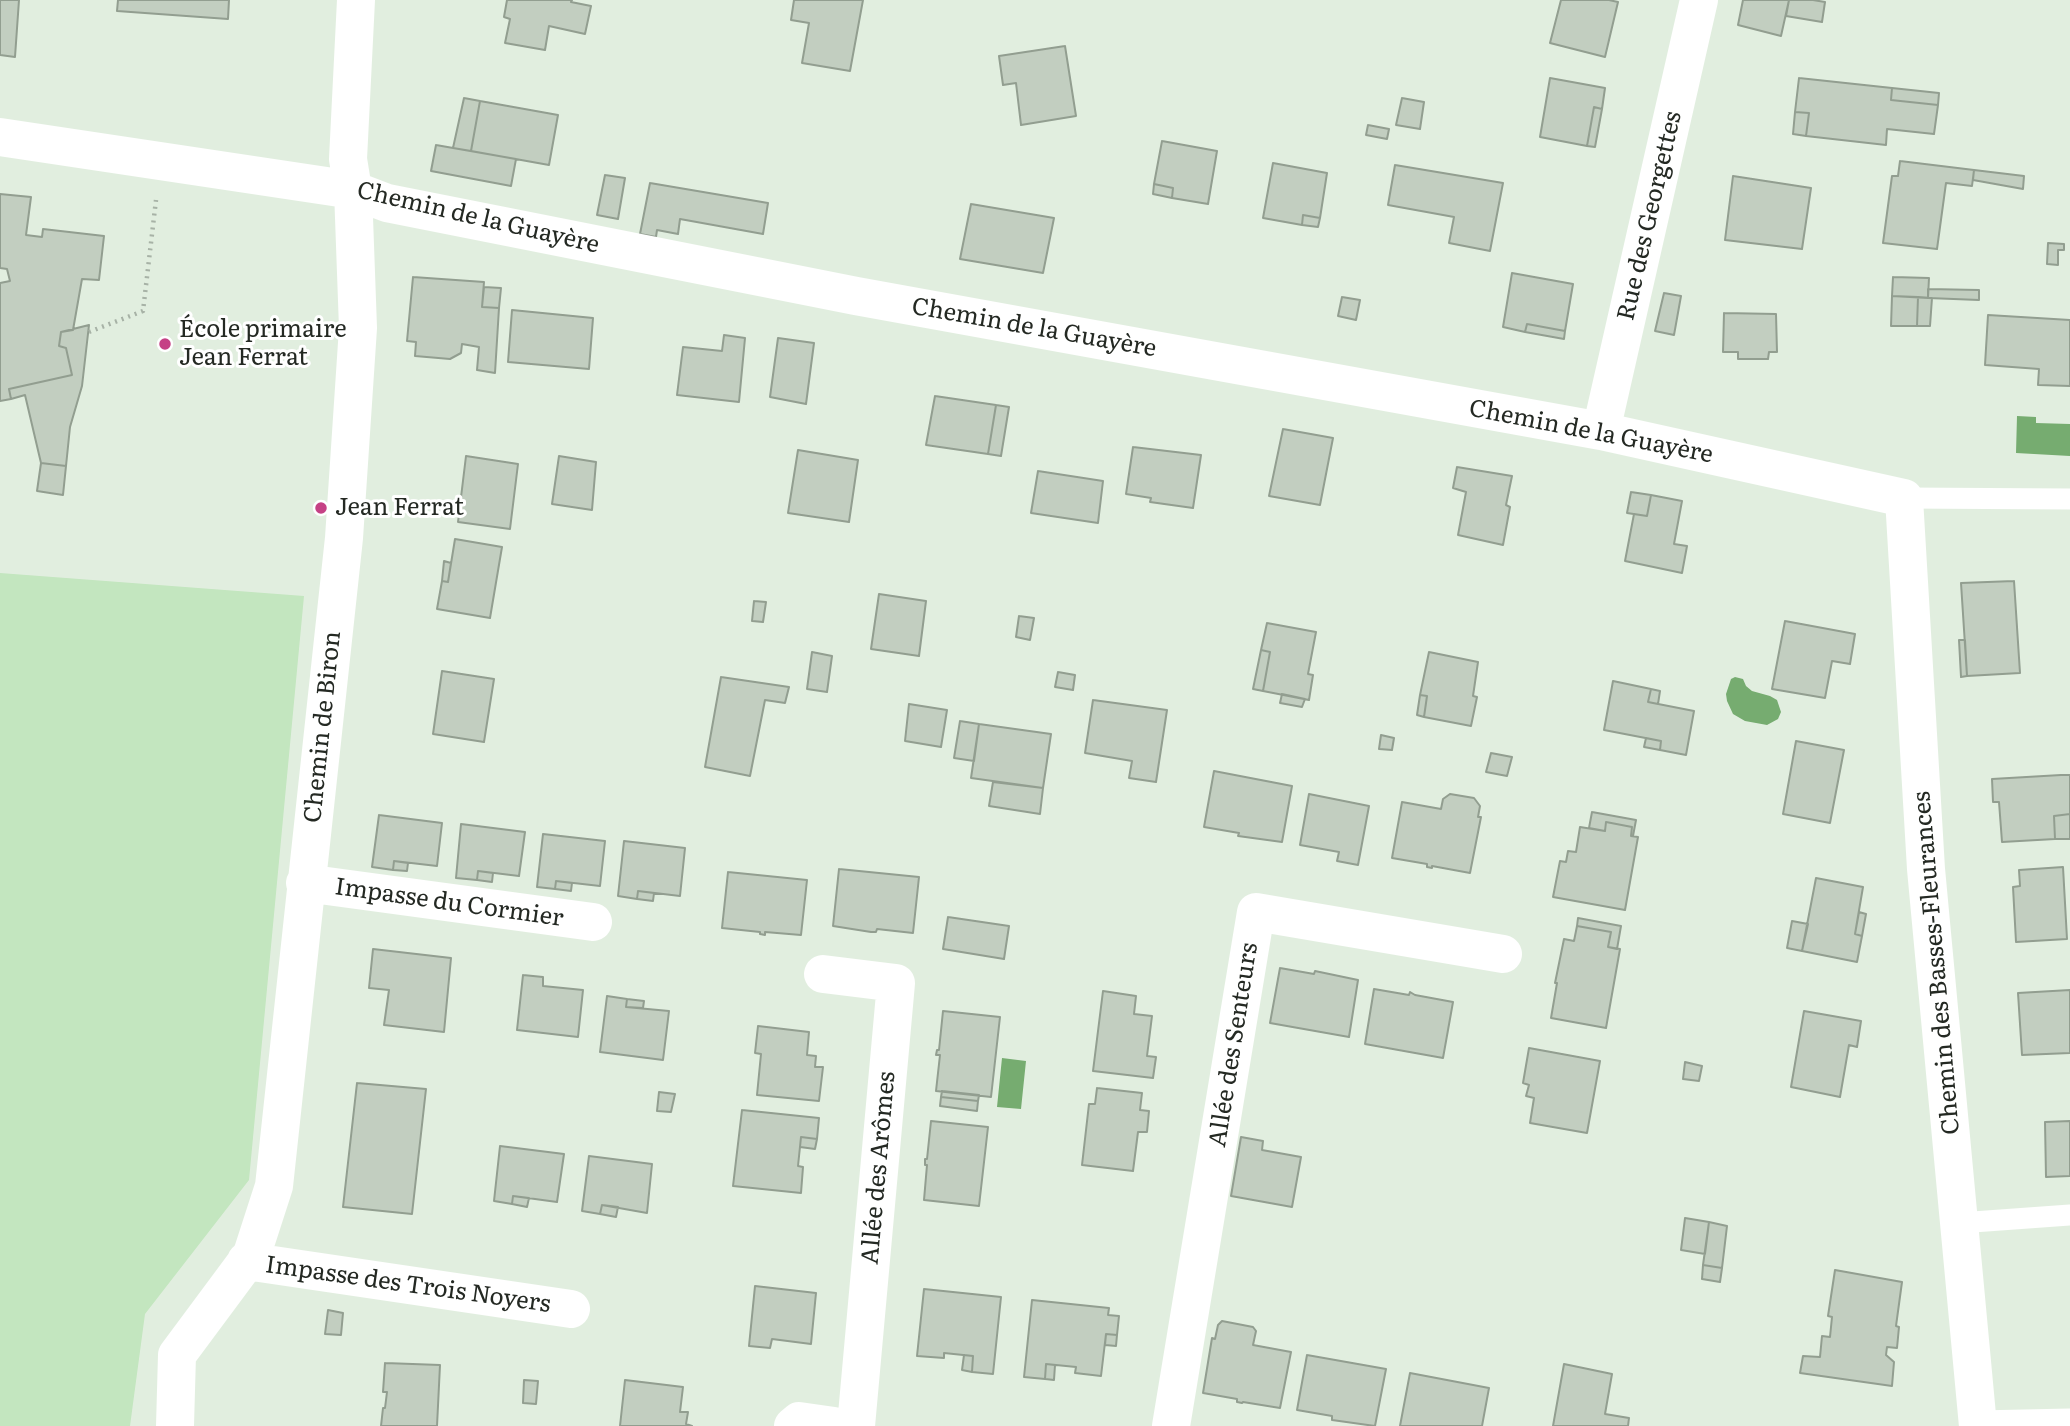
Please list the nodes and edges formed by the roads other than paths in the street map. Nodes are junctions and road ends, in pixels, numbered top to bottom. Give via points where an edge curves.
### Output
1 (356, 0) edge
2 (1699, 0) edge
3 (0, 137) edge
4 (352, 190) junction
5 (1601, 431) junction
6 (1904, 498) junction
7 (2070, 499) edge
8 (306, 883) junction
9 (593, 922) dead end
10 (1503, 954) dead end
11 (823, 974) dead end
12 (2070, 1215) edge
13 (1959, 1223) junction
14 (246, 1261) junction
15 (571, 1308) dead end
16 (2070, 1419) edge
17 (1978, 1424) edge
18 (175, 1426) edge
19 (793, 1426) edge
20 (834, 1426) edge
21 (856, 1426) edge
22 (1171, 1426) edge

1 - 4 street, Chemin de Biron via 348,159
2 - 5 street, Rue des Georgettes
3 - 4 street, Chemin de la Guayère
4 - 5 street, Chemin de la Guayère via 387,202 856,296
4 - 8 street, Chemin de Biron via 358,328 344,538
5 - 6 street, Chemin de la Guayère
6 - 7 lane, Chemin de la Guayère
6 - 13 street, Chemin des Basses-Fleurances via 1926,869
8 - 9 street, Impasse du Cormier
8 - 14 street, Chemin de Biron via 274,1186
10 - 22 street, Allée des Senteurs via 1256,912
11 - 21 street, Allée des Arômes via 896,984
12 - 13 lane
13 - 17 street, Chemin des Basses-Fleurances
14 - 15 street, Impasse des Trois Noyers
14 - 18 street, Chemin de Biron via 177,1355
16 - 17 lane
19 - 20 street via 799,1420

